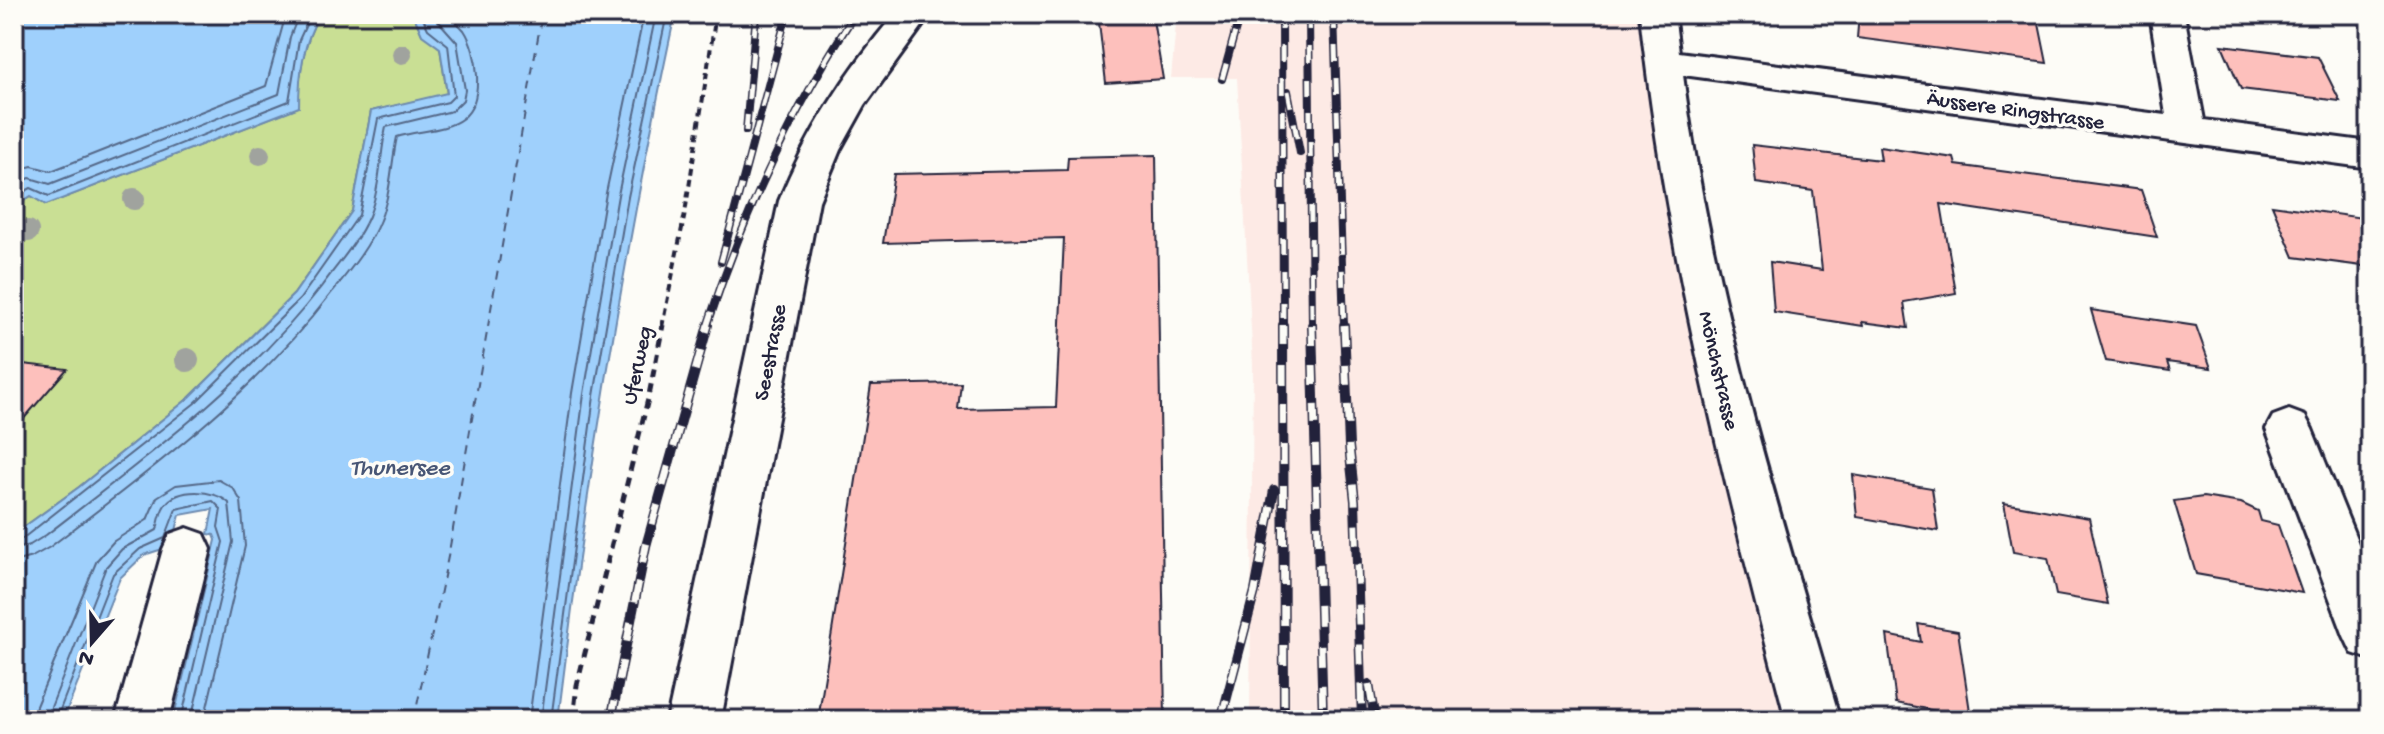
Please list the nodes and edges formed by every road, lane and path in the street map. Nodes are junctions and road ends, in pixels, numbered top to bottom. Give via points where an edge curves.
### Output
1 (716, 14) edge
2 (914, 14) edge
3 (1657, 14) edge
4 (2167, 14) edge
5 (1662, 61) junction
6 (2187, 131) junction
7 (2370, 155) edge
8 (2289, 429) dead end
9 (187, 549) dead end
10 (2370, 636) edge
11 (142, 720) edge
12 (573, 720) edge
13 (694, 720) edge
14 (1813, 720) edge

1 - 12 path, Uferweg via 649,395 577,685
2 - 13 street, Seestrasse via 845,106 799,201
3 - 5 street, Mönchstrasse
4 - 6 street
5 - 6 street, Äussere Ringstrasse
5 - 14 street, Mönchstrasse via 1685,212 1729,412
6 - 7 street, Äussere Ringstrasse
8 - 10 street
9 - 11 street

